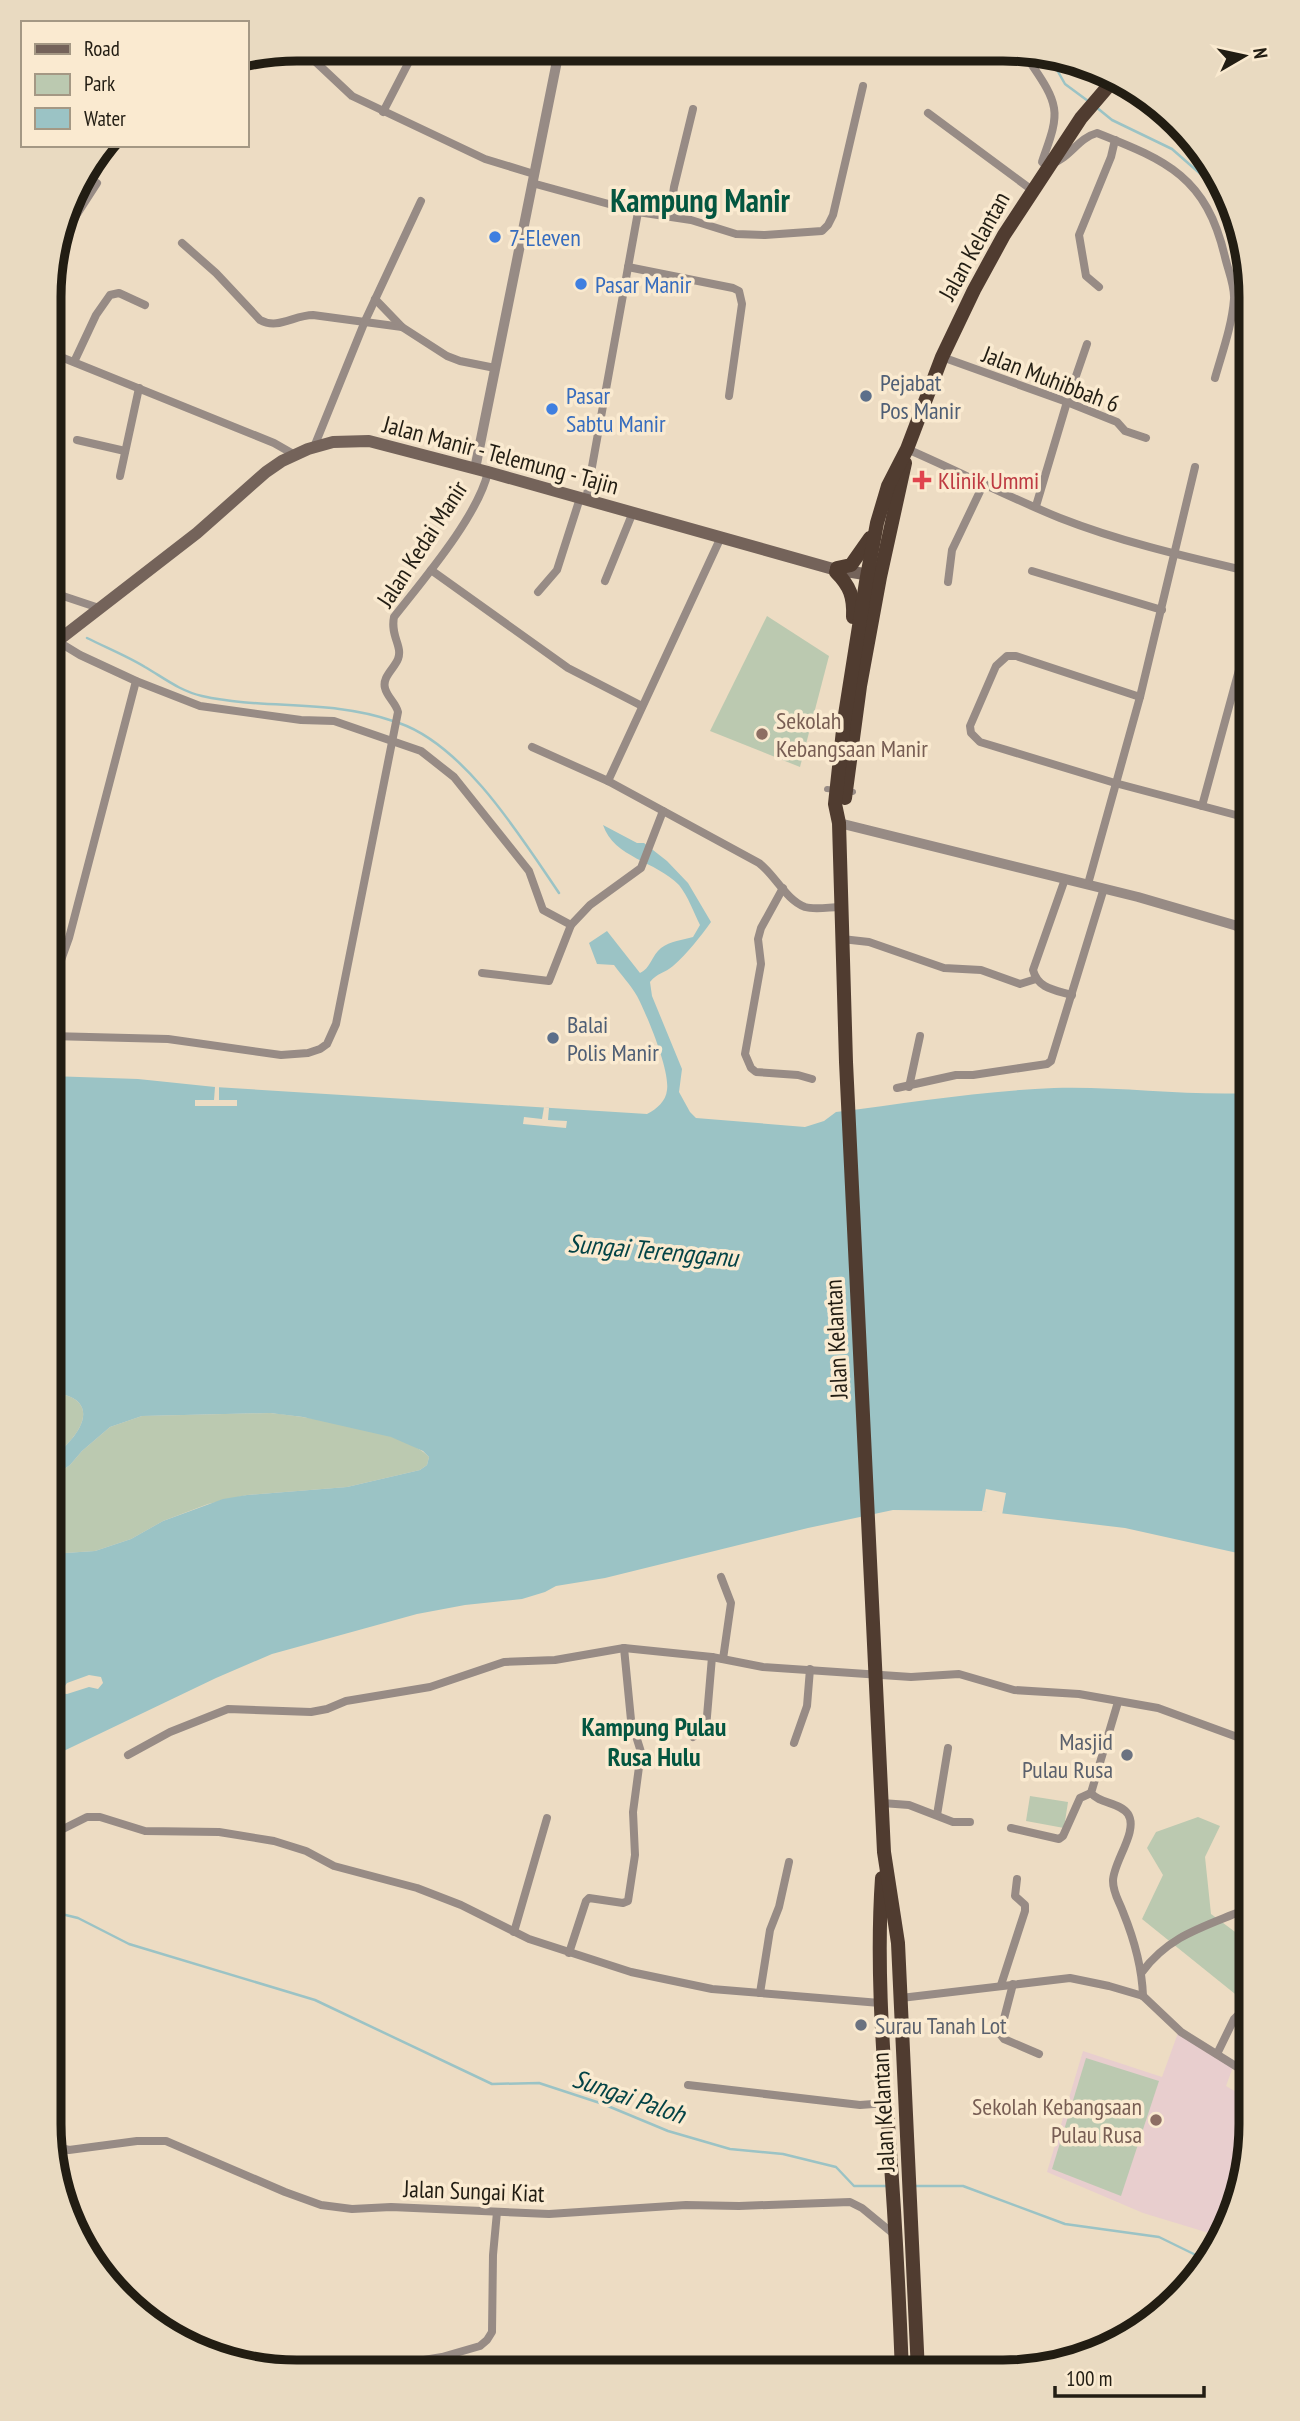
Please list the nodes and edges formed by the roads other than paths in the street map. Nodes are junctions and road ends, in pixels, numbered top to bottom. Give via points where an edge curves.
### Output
1 (316, 61) edge
2 (409, 61) edge
3 (557, 61) edge
4 (1030, 63) edge
5 (863, 86) dead end
6 (1108, 87) edge
7 (693, 109) dead end
8 (383, 112) junction
9 (928, 113) dead end
10 (1115, 140) junction
11 (1048, 166) junction
12 (533, 179) junction
13 (97, 183) dead end
14 (1032, 190) junction
15 (421, 201) dead end
16 (638, 212) junction
17 (76, 216) edge
18 (670, 216) junction
19 (182, 243) dead end
20 (628, 267) junction
21 (1099, 287) dead end
22 (376, 299) junction
23 (145, 305) dead end
24 (365, 321) junction
25 (401, 327) junction
26 (1087, 344) dead end
27 (61, 357) edge
28 (942, 358) junction
29 (74, 362) junction
30 (495, 368) junction
31 (1215, 378) dead end
32 (139, 388) junction
33 (729, 396) dead end
34 (1067, 401) junction
35 (1146, 438) dead end
36 (77, 440) dead end
37 (314, 447) junction
38 (908, 449) junction
39 (125, 451) junction
40 (295, 455) junction
41 (1195, 467) dead end
42 (481, 470) junction
43 (120, 476) dead end
44 (984, 483) junction
45 (583, 499) junction
46 (1036, 506) junction
47 (633, 512) junction
48 (877, 523) junction
49 (721, 537) junction
50 (1175, 553) junction
51 (1239, 569) edge
52 (431, 570) junction
53 (835, 570) junction
54 (1032, 571) dead end
55 (873, 579) junction
56 (606, 580) dead end
57 (948, 582) dead end
58 (538, 592) dead end
59 (61, 595) edge
60 (99, 608) junction
61 (1163, 610) junction
62 (61, 638) edge
63 (61, 646) edge
64 (1239, 671) edge
65 (136, 681) junction
66 (849, 681) junction
67 (1140, 697) junction
68 (642, 706) junction
69 (392, 738) junction
70 (532, 747) dead end
71 (608, 780) junction
72 (1115, 783) junction
73 (841, 790) junction
74 (1202, 806) junction
75 (663, 811) junction
76 (1239, 816) edge
77 (839, 823) junction
78 (1065, 879) junction
79 (1088, 884) junction
80 (783, 888) junction
81 (1104, 888) junction
82 (840, 907) junction
83 (571, 925) junction
84 (1239, 927) edge
85 (842, 939) junction
86 (61, 960) edge
87 (482, 973) dead end
88 (1036, 979) junction
89 (1072, 995) junction
90 (61, 1036) edge
91 (920, 1036) dead end
92 (812, 1079) dead end
93 (909, 1087) junction
94 (897, 1088) dead end
95 (721, 1577) dead end
96 (624, 1648) junction
97 (712, 1657) junction
98 (723, 1660) junction
99 (810, 1670) junction
100 (876, 1675) junction
101 (1118, 1702) junction
102 (693, 1737) dead end
103 (1238, 1737) edge
104 (794, 1743) dead end
105 (948, 1748) dead end
106 (128, 1755) dead end
107 (1091, 1793) junction
108 (882, 1803) junction
109 (937, 1815) junction
110 (547, 1818) dead end
111 (970, 1822) dead end
112 (1012, 1828) dead end
113 (61, 1830) edge
114 (884, 1852) junction
115 (789, 1862) dead end
116 (1017, 1879) dead end
117 (1239, 1912) dead end
118 (514, 1932) junction
119 (898, 1943) junction
120 (569, 1953) junction
121 (1142, 1972) junction
122 (1013, 1984) junction
123 (1001, 1985) junction
124 (760, 1993) junction
125 (1143, 1996) junction
126 (901, 1998) junction
127 (880, 2006) junction
128 (1238, 2015) edge
129 (1040, 2054) dead end
130 (1217, 2054) junction
131 (1238, 2067) edge
132 (688, 2085) dead end
133 (887, 2103) junction
134 (63, 2149) edge
135 (497, 2212) junction
136 (896, 2236) junction
137 (424, 2360) edge
138 (901, 2360) edge
139 (917, 2360) edge

1 - 8 street via 352,96
2 - 8 street
3 - 12 street
4 - 11 street via 1055,109 1042,162
5 - 18 street via 832,215 822,231 747,235
6 - 11 highway, Jalan Kelantan
7 - 18 street
8 - 12 street
9 - 14 street
10 - 11 street via 1089,135 1062,161
10 - 21 street via 1079,235 1086,276
10 - 31 street via 1159,159 1184,177 1218,230 1234,297
11 - 14 highway, Jalan Kelantan
12 - 16 street
12 - 30 street
13 - 17 street
14 - 28 highway, Jalan Kelantan via 980,279
15 - 22 street
16 - 18 street
16 - 20 street
19 - 24 street via 267,323 313,315
20 - 33 street via 739,291 742,304
20 - 45 street
22 - 24 street
22 - 25 street
23 - 29 street via 119,293 110,295
24 - 25 street
24 - 37 street
25 - 30 street via 453,358
26 - 34 street
27 - 29 street
28 - 34 street, Jalan Muhibbah 6
28 - 38 highway, Jalan Kelantan
29 - 32 street
30 - 42 street
32 - 39 street
32 - 40 street
34 - 35 street, Jalan Muhibbah 6
34 - 46 street
36 - 39 street
37 - 40 main road, Jalan Manir - Telemung - Tajin
37 - 42 main road, Jalan Manir - Telemung - Tajin via 369,442
38 - 44 street
38 - 48 highway, Jalan Kelantan via 888,486
38 - 55 highway, Jalan Kelantan via 901,492
39 - 43 street
40 - 60 main road, Jalan Manir - Telemung - Tajin via 266,472
41 - 50 street
42 - 45 main road, Jalan Manir - Telemung - Tajin
42 - 52 street, Jalan Kedai Manir via 484,488
44 - 46 street
44 - 57 street via 952,550
45 - 47 main road, Jalan Manir - Telemung - Tajin
45 - 58 street via 557,570
46 - 50 street via 1086,527
47 - 49 main road, Jalan Manir - Telemung - Tajin
47 - 56 street
48 - 53 highway via 851,565
48 - 55 highway, Jalan Kelantan
49 - 53 main road, Jalan Manir - Telemung - Tajin
49 - 68 street
50 - 51 street
50 - 61 street
52 - 68 street via 568,668
52 - 69 street, Jalan Kedai Manir via 394,617 392,632 400,652 384,680 398,712
53 - 55 main road, Jalan Manir - Telemung - Tajin
53 - 66 highway via 852,596
54 - 61 street
55 - 66 highway, Jalan Kelantan
55 - 73 highway, Jalan Kelantan
59 - 60 street
60 - 62 main road, Jalan Manir - Telemung - Tajin
61 - 67 street
63 - 65 street
64 - 74 street
65 - 69 street via 200,706 334,721
65 - 86 street
66 - 73 highway, Jalan Kelantan
67 - 72 street
67 - 72 street via 1007,656 996,666 970,726 980,742
68 - 71 street
69 - 83 street via 421,751 454,777 529,871 543,910
69 - 90 street via 336,1024 327,1044 309,1053 281,1055 168,1039
70 - 71 street
71 - 75 street
72 - 74 street
72 - 79 street
73 - 77 highway, Jalan Kelantan
74 - 76 street
75 - 80 street via 759,863
75 - 83 street via 641,868 590,905
77 - 78 street
77 - 82 highway, Jalan Kelantan
78 - 79 street
78 - 88 street via 1035,961
79 - 81 street
80 - 82 street via 807,908
80 - 92 street via 758,939 761,964 745,1055 756,1072
81 - 84 street
81 - 89 street
82 - 85 highway, Jalan Kelantan
83 - 87 street via 549,981
85 - 88 street via 869,942 944,968 981,970 1020,984
85 - 100 highway, Jalan Kelantan
88 - 89 street via 1042,986
89 - 93 street via 1054,1056 1047,1064 956,1075
91 - 93 street
93 - 94 street
95 - 98 street via 732,1603
96 - 97 street
96 - 106 street via 555,1660 504,1662 430,1687 346,1701 311,1712 228,1709
96 - 120 street via 631,1720 641,1752 628,1901 589,1898
97 - 98 street
97 - 102 street via 706,1728
98 - 99 street
99 - 100 street
99 - 104 street via 807,1706
100 - 101 street via 960,1674 1014,1690
100 - 108 highway, Jalan Kelantan
101 - 103 street via 1171,1711
101 - 107 street
105 - 109 street
107 - 112 street via 1080,1798 1059,1839
107 - 121 street via 1129,1815 1130,1830 1113,1881
108 - 109 street via 909,1805
108 - 114 highway, Jalan Kelantan
109 - 111 street via 953,1822
110 - 118 street
113 - 118 street via 87,1817 115,1820 145,1831 219,1832 274,1841 334,1866 417,1888
114 - 119 highway, Jalan Kelantan
114 - 127 highway, Jalan Kelantan
115 - 124 street via 770,1930
116 - 123 street via 1015,1896 1025,1911
117 - 121 street via 1178,1937
118 - 120 street
119 - 126 highway, Jalan Kelantan
119 - 127 highway via 891,1936 885,1940
120 - 124 street via 712,1989
121 - 125 street
122 - 123 street
122 - 125 street via 1070,1978
122 - 129 street via 1000,2034
123 - 126 street
124 - 127 street
125 - 130 street via 1181,2032
126 - 139 highway, Jalan Kelantan
127 - 133 highway, Jalan Kelantan
128 - 130 street
130 - 131 street
132 - 133 street via 860,2105
133 - 136 highway, Jalan Kelantan
134 - 135 street, Jalan Sungai Kiat via 159,2140 321,2205
135 - 136 street, Jalan Sungai Kiat via 850,2202
135 - 137 street via 492,2332 480,2346
136 - 138 highway, Jalan Kelantan

